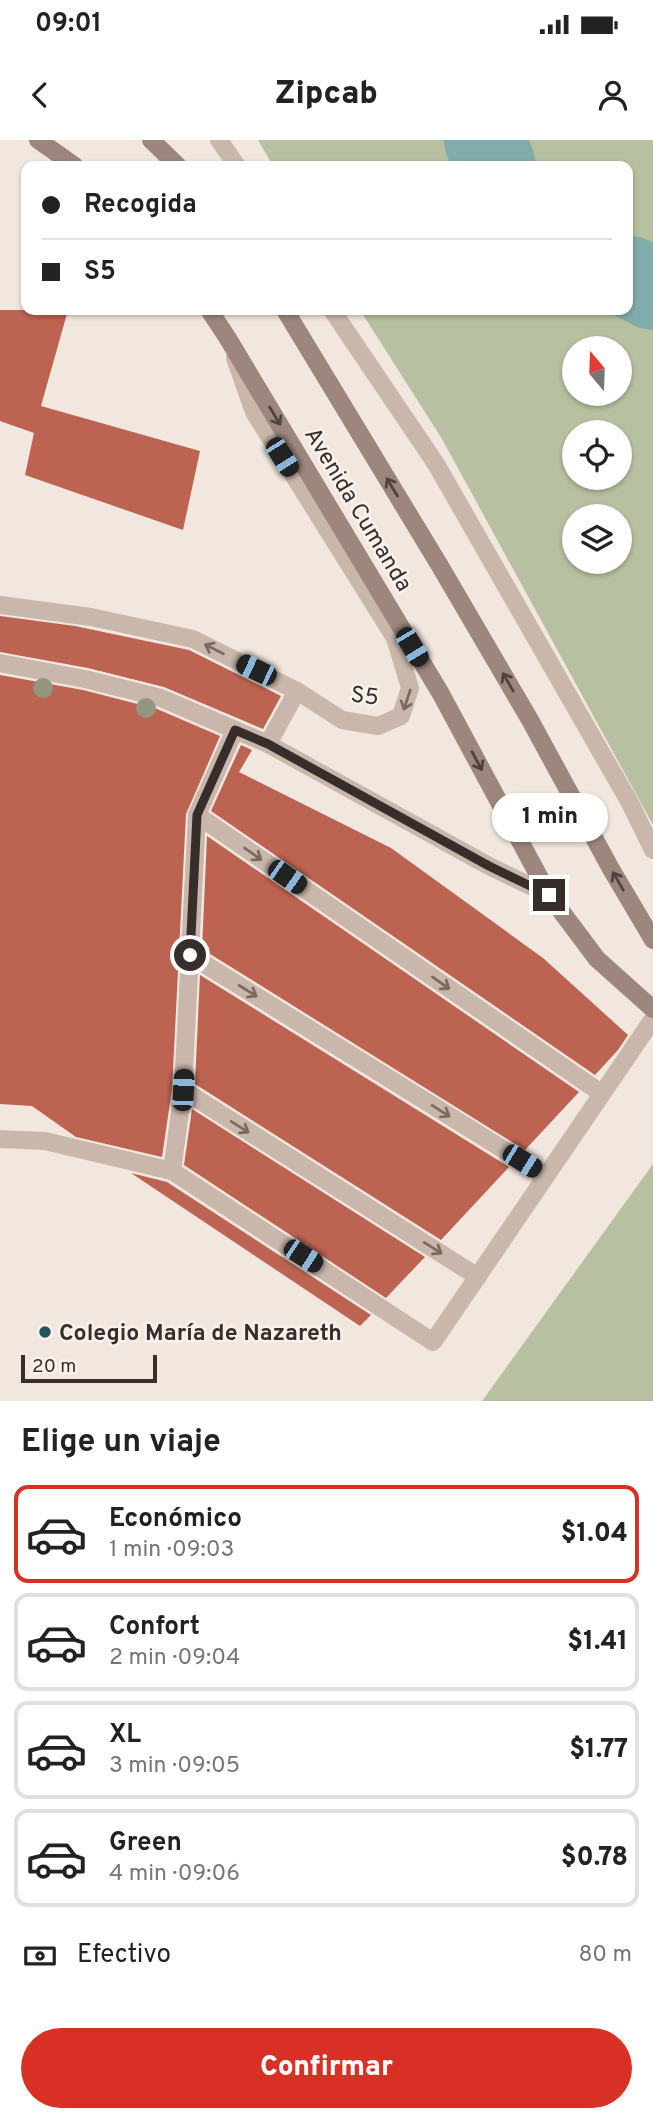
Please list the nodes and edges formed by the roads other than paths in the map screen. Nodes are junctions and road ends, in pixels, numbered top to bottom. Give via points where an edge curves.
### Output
1 (38, 140) edge
2 (151, 140) edge
3 (219, 140) edge
4 (68, 161) edge
5 (173, 161) edge
6 (234, 161) edge
7 (213, 315) edge
8 (288, 315) edge
9 (335, 315) edge
10 (228, 337) junction
11 (0, 605) edge
12 (0, 663) edge
13 (297, 691) junction
14 (235, 730) junction
15 (268, 744) junction
16 (197, 815) junction
17 (653, 850) edge
18 (549, 895) junction
19 (653, 940) edge
20 (190, 955) junction
21 (653, 1009) edge
22 (653, 1019) edge
23 (183, 1090) junction
24 (601, 1093) junction
25 (0, 1139) edge
26 (172, 1171) junction
27 (546, 1175) junction
28 (478, 1277) junction

1 - 4 main road
2 - 5 main road
3 - 6 lane
7 - 10 main road, Avenida Cumanda
19 -> 8 main road, Avenida Cumanda via 523,708
9 - 17 lane via 436,464
10 -> 13 lane, S5 via 254,412 395,638 410,688 401,716 378,726 342,720
10 -> 18 main road, Avenida Cumanda via 441,694
13 -> 11 lane, S5 via 193,639 91,617
12 - 14 lane via 161,698
13 - 15 lane
14 - 15 lane
14 - 16 lane
15 - 18 lane
16 - 20 lane
16 -> 24 lane
18 - 21 main road, Avenida Cumanda via 597,959
20 - 23 lane
20 -> 27 lane
22 - 24 lane
23 - 26 lane
23 -> 28 lane
24 - 27 lane
25 - 26 lane via 45,1141
26 - 28 lane via 433,1342
27 - 28 lane

